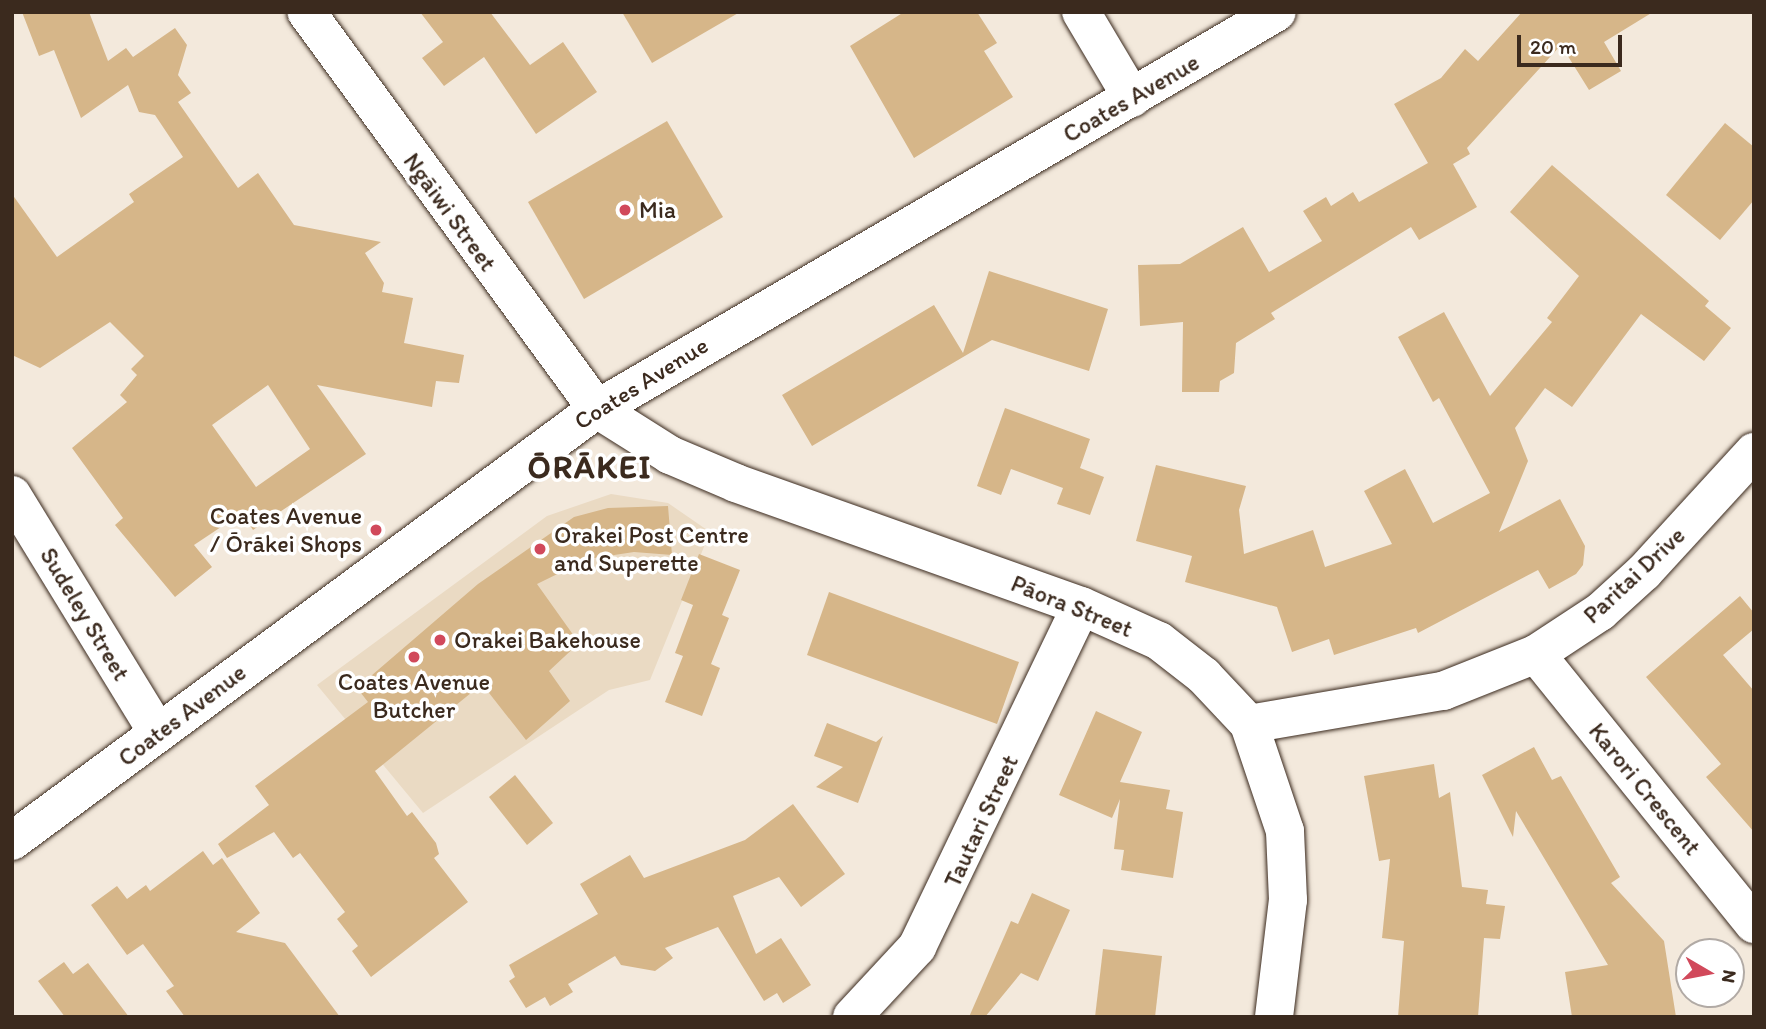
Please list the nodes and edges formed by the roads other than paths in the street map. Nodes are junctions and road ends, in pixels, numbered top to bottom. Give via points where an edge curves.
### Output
1 (306, 12) edge
2 (1081, 12) edge
3 (1277, 12) edge
4 (1132, 98) junction
5 (597, 409) junction
6 (1754, 452) edge
7 (12, 495) edge
8 (1081, 606) junction
9 (1536, 654) junction
10 (1249, 724) junction
11 (158, 733) junction
12 (12, 841) edge
13 (1754, 924) edge
14 (852, 1017) edge
15 (1274, 1017) edge

1 - 5 street, Ngāiwi Street
2 - 4 street
3 - 4 street, Coates Avenue
4 - 5 street, Coates Avenue
5 - 8 street, Pāora Street via 670,455 736,484
5 - 11 street, Coates Avenue
6 - 9 street, Paritai Drive via 1644,572 1600,612
7 - 11 street, Sudeley Street
8 - 10 street, Pāora Street via 1159,641 1204,676
8 - 14 street, Tautari Street via 917,947
9 - 10 street, Paritai Drive via 1496,675 1443,691
9 - 13 street, Karori Crescent
10 - 15 street, Pāora Street via 1285,831 1288,900
11 - 12 street, Coates Avenue

